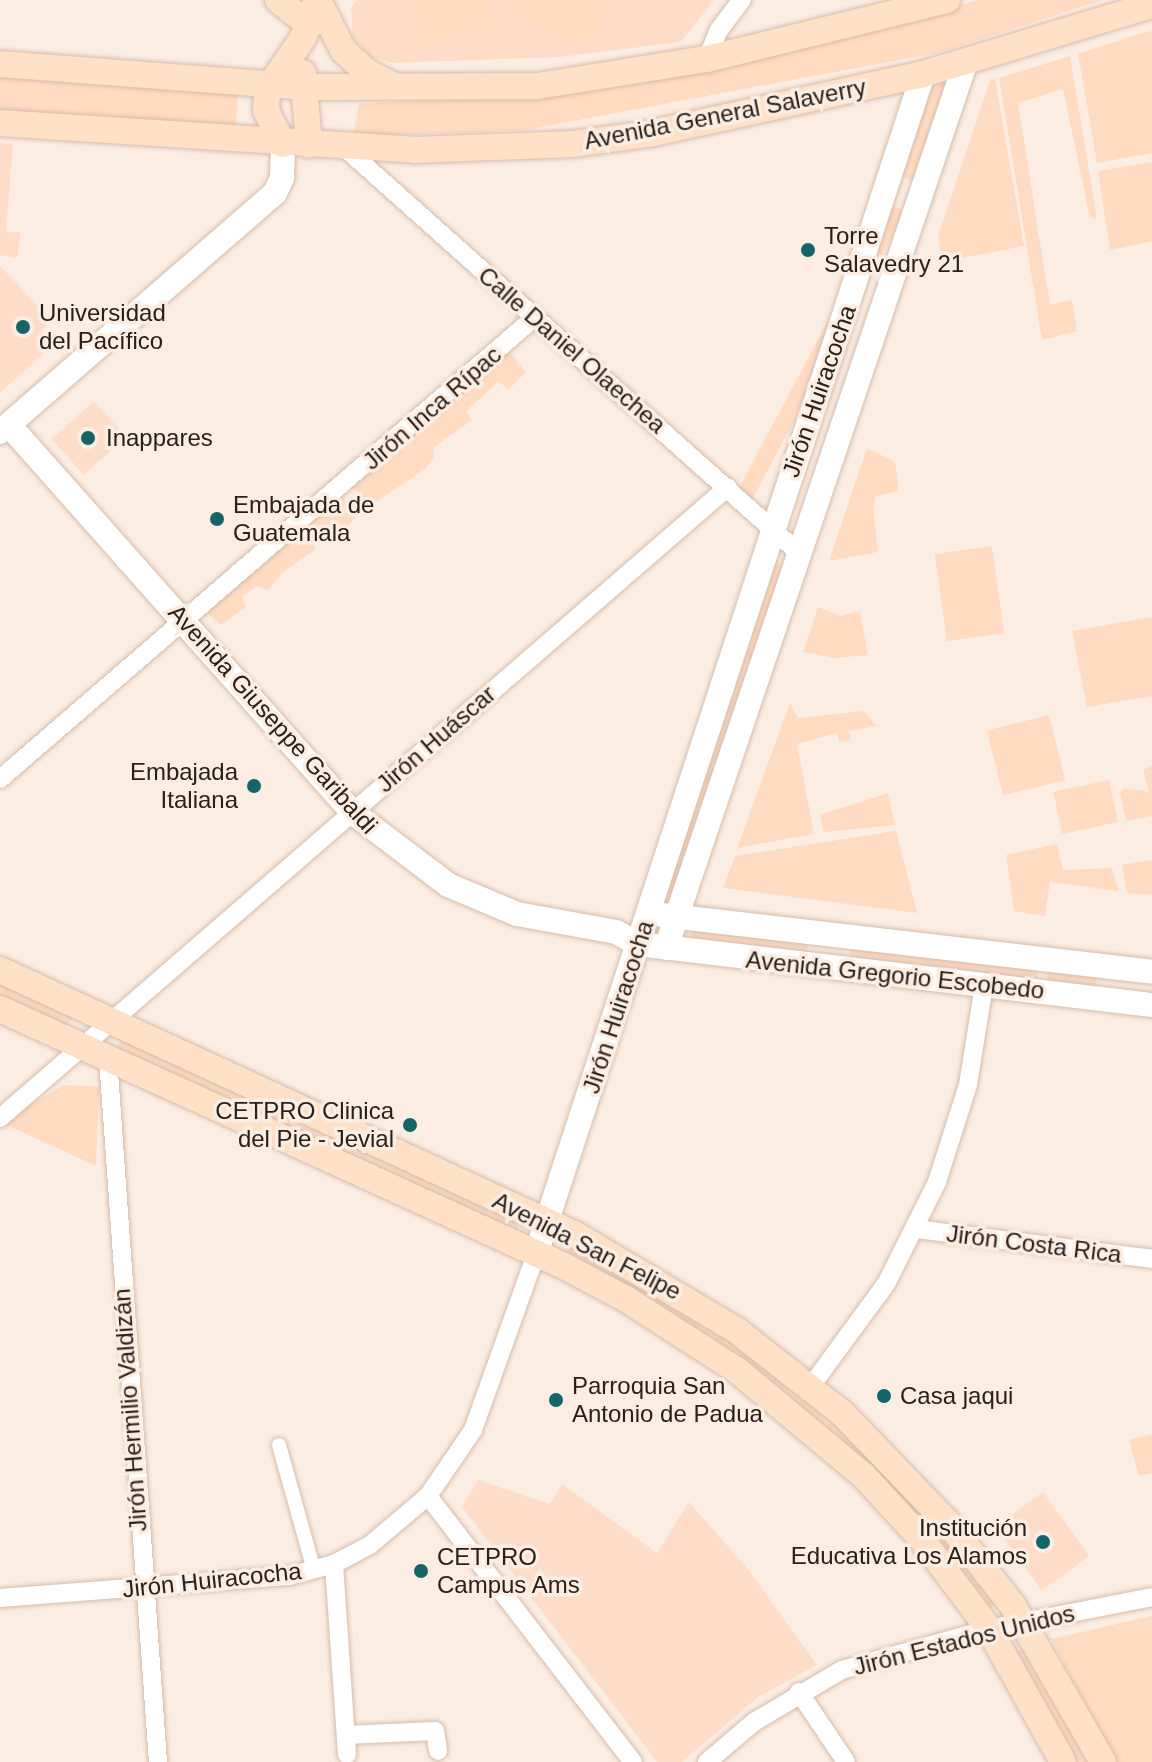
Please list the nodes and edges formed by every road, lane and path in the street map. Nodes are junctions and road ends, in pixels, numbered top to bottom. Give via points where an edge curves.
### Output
1 (278, 0) edge
2 (742, 0) edge
3 (947, 0) edge
4 (1152, 5) edge
5 (315, 8) edge
6 (294, 54) junction
7 (707, 59) junction
8 (0, 64) edge
9 (965, 64) junction
10 (923, 74) junction
11 (269, 85) junction
12 (307, 87) junction
13 (396, 87) junction
14 (0, 123) edge
15 (296, 145) junction
16 (344, 147) junction
17 (889, 189) junction
18 (918, 199) junction
19 (535, 317) junction
20 (4, 428) edge
21 (728, 487) junction
22 (773, 528) junction
23 (800, 554) junction
24 (182, 620) junction
25 (691, 778) junction
26 (0, 779) edge
27 (722, 787) junction
28 (352, 812) junction
29 (648, 913) junction
30 (678, 918) junction
31 (638, 944) junction
32 (666, 948) junction
33 (0, 970) edge
34 (1152, 972) edge
35 (984, 985) junction
36 (1152, 1005) edge
37 (0, 1009) edge
38 (112, 1023) junction
39 (96, 1052) junction
40 (0, 1118) edge
41 (547, 1222) junction
42 (916, 1229) junction
43 (536, 1254) junction
44 (1152, 1259) edge
45 (811, 1386) junction
46 (279, 1445) dead end
47 (428, 1496) junction
48 (334, 1564) junction
49 (314, 1570) junction
50 (143, 1589) junction
51 (1152, 1597) edge
52 (0, 1598) edge
53 (1024, 1623) junction
54 (989, 1629) junction
55 (799, 1692) junction
56 (346, 1735) junction
57 (438, 1751) dead end
58 (347, 1755) dead end
59 (158, 1762) edge
60 (633, 1762) edge
61 (707, 1762) edge
62 (846, 1762) edge
63 (1063, 1762) edge
64 (1103, 1762) edge

1 - 5 main road
2 - 7 street via 719,30
3 - 7 main road
4 - 9 main road, Avenida General Salaverry
5 - 6 main road
5 - 13 main road via 352,59
6 - 11 main road
6 - 12 main road
7 - 13 main road via 538,86
8 - 11 main road
9 - 10 main road, Avenida General Salaverry
9 - 18 street, Jirón Huiracocha
10 - 16 main road, Avenida General Salaverry via 666,130 573,144 507,149
10 - 17 street, Jirón Huiracocha
11 - 12 main road
11 - 15 main road via 266,110
12 - 13 main road
12 - 15 main road
14 - 15 main road, Avenida General Salaverry
15 - 16 main road, Avenida General Salaverry
15 - 20 street via 275,193
16 - 19 street, Calle Daniel Olaechea
17 - 18 street
17 - 22 street, Jirón Huiracocha
18 - 23 street, Jirón Huiracocha
19 - 21 street, Calle Daniel Olaechea
19 - 24 street, Jirón Inca Rípac
20 - 24 street, Avenida Giuseppe Garibaldi
21 - 22 street, Calle Daniel Olaechea
21 - 28 street, Jirón Huáscar
22 - 23 street, Calle Daniel Olaechea
22 - 25 street, Jirón Huiracocha
23 - 27 street, Jirón Huiracocha
24 - 26 street, Jirón Inca Rípac
24 - 28 street, Avenida Giuseppe Garibaldi
25 - 27 street
25 - 29 street, Jirón Huiracocha
27 - 30 street, Jirón Huiracocha
28 - 31 street, Avenida Giuseppe Garibaldi via 420,867 465,894 536,919 616,932
28 - 38 street, Jirón Huáscar
29 - 30 street, Avenida Gregorio Escobedo
29 - 31 street, Jirón Huiracocha
30 - 32 street, Jirón Huiracocha
30 - 34 street, Avenida Gregorio Escobedo
31 - 32 street, Avenida Gregorio Escobedo
31 - 41 street, Jirón Huiracocha
32 - 35 street, Avenida Gregorio Escobedo
33 - 38 main road, Avenida San Felipe
35 - 36 street, Avenida Gregorio Escobedo
35 - 42 street via 954,1134
37 - 39 main road, Avenida San Felipe
38 - 39 street, Jirón Huáscar
38 - 41 main road, Avenida San Felipe
39 - 40 street, Jirón Huáscar
39 - 43 main road, Avenida San Felipe
39 - 50 street, Jirón Hermilio Valdizán
41 - 43 street, Jirón Huiracocha
41 - 45 main road, Avenida San Felipe via 688,1298
42 - 44 street, Jirón Costa Rica
42 - 45 street via 868,1311
43 - 47 street, Jirón Huiracocha via 483,1409
43 - 54 main road, Avenida San Felipe via 626,1299 784,1406 863,1475 920,1537
45 - 53 main road, Avenida San Felipe via 916,1487
46 - 49 street
47 - 48 street, Jirón Huiracocha via 370,1545
47 - 60 street
48 - 49 street, Jirón Huiracocha
48 - 56 street
49 - 50 street, Jirón Huiracocha
50 - 52 street, Jirón Huiracocha
50 - 59 street, Jirón Hermilio Valdizán
51 - 53 street, Jirón Estados Unidos
53 - 54 street, Jirón Estados Unidos
53 - 64 main road, Avenida San Felipe
54 - 55 street, Jirón Estados Unidos via 891,1653
54 - 63 main road, Avenida San Felipe
55 - 61 street, Jirón Estados Unidos
55 - 62 street
56 - 57 street via 435,1731
56 - 58 street

